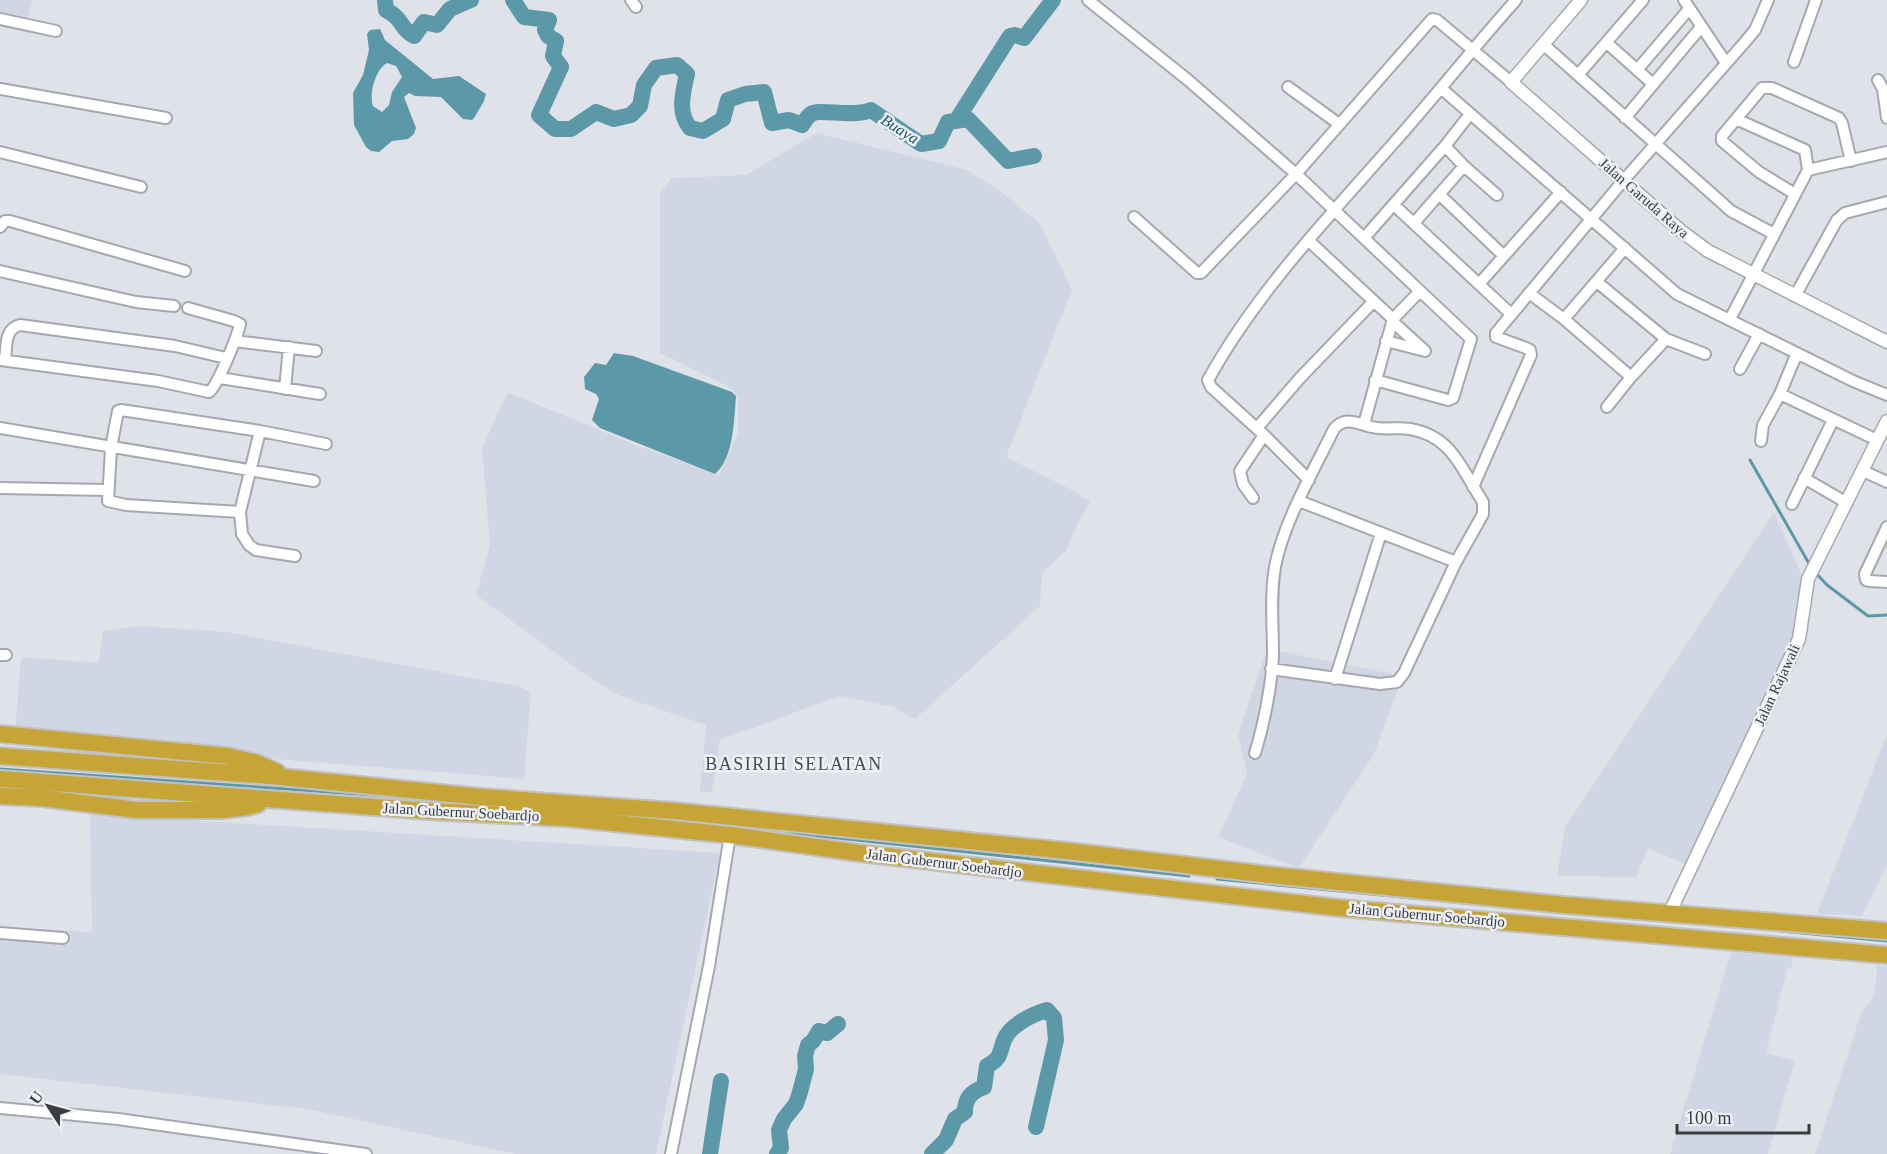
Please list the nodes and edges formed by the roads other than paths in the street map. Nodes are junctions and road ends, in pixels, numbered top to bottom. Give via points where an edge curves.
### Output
1 (1088, 0) edge
2 (1516, 0) edge
3 (1581, 0) edge
4 (1643, 0) edge
5 (1768, 0) edge
6 (1816, 0) edge
7 (1686, 5) edge
8 (0, 19) edge
9 (1701, 27) junction
10 (56, 31) dead end
11 (1606, 43) junction
12 (1543, 44) junction
13 (1471, 50) junction
14 (1794, 62) dead end
15 (1726, 63) junction
16 (1637, 70) junction
17 (1578, 75) junction
18 (1878, 80) dead end
19 (1510, 82) junction
20 (1653, 84) junction
21 (1288, 87) dead end
22 (0, 89) edge
23 (1442, 89) junction
24 (1470, 114) junction
25 (166, 118) dead end
26 (1625, 118) junction
27 (1887, 118) edge
28 (1736, 119) junction
29 (1339, 124) junction
30 (1655, 144) junction
31 (1445, 146) junction
32 (0, 152) edge
33 (1887, 152) edge
34 (1851, 161) junction
35 (1464, 166) junction
36 (1808, 170) junction
37 (1296, 174) junction
38 (1623, 181) junction
39 (141, 187) dead end
40 (1561, 192) junction
41 (1795, 194) junction
42 (1440, 195) junction
43 (1497, 195) dead end
44 (1887, 201) edge
45 (1394, 205) junction
46 (1334, 211) junction
47 (1134, 217) dead end
48 (1591, 219) junction
49 (1414, 223) junction
50 (0, 227) edge
51 (1774, 234) junction
52 (1364, 238) junction
53 (1309, 241) junction
54 (1625, 248) junction
55 (1504, 256) junction
56 (0, 271) edge
57 (185, 271) dead end
58 (1753, 275) junction
59 (1597, 282) junction
60 (1479, 284) junction
61 (1420, 291) junction
62 (1529, 293) junction
63 (1795, 296) junction
64 (1374, 301) junction
65 (174, 306) dead end
66 (188, 308) dead end
67 (1511, 314) junction
68 (1564, 319) junction
69 (1731, 319) junction
70 (1393, 320) junction
71 (1759, 334) junction
72 (1666, 339) junction
73 (235, 341) junction
74 (1386, 341) junction
75 (1887, 342) edge
76 (289, 347) junction
77 (316, 351) dead end
78 (1797, 353) junction
79 (1705, 354) dead end
80 (226, 358) junction
81 (3, 360) edge
82 (1740, 369) dead end
83 (1631, 377) junction
84 (220, 378) junction
85 (1375, 380) junction
86 (285, 389) junction
87 (320, 394) dead end
88 (1780, 394) junction
89 (1887, 395) edge
90 (1607, 407) dead end
91 (1833, 420) junction
92 (1887, 422) edge
93 (1364, 424) junction
94 (0, 428) edge
95 (260, 431) junction
96 (1260, 432) junction
97 (1877, 440) junction
98 (1761, 441) dead end
99 (326, 444) dead end
100 (111, 448) junction
101 (251, 470) junction
102 (1863, 471) junction
103 (1804, 478) junction
104 (1309, 480) junction
105 (314, 481) dead end
106 (1887, 482) edge
107 (1473, 487) junction
108 (0, 488) edge
109 (107, 490) junction
110 (1253, 498) dead end
111 (1299, 501) junction
112 (1847, 503) junction
113 (1792, 504) dead end
114 (240, 512) junction
115 (1381, 533) junction
116 (1885, 534) edge
117 (296, 556) dead end
118 (1456, 562) junction
119 (1887, 582) edge
120 (1271, 669) junction
121 (1335, 679) junction
122 (0, 734) edge
123 (153, 749) junction
124 (1255, 753) dead end
125 (0, 756) edge
126 (151, 768) junction
127 (292, 778) junction
128 (0, 779) edge
129 (0, 796) edge
130 (270, 799) junction
131 (730, 835) junction
132 (1202, 867) junction
133 (1199, 892) junction
134 (1670, 912) junction
135 (1887, 931) edge
136 (0, 933) edge
137 (63, 938) dead end
138 (1887, 955) edge
139 (0, 1108) edge
140 (307, 1150) edge
141 (366, 1154) edge
142 (671, 1154) edge

1 - 37 street
2 - 13 street
3 - 12 street
4 - 11 street
5 - 15 street via 1755,30
6 - 14 street
7 - 9 street
7 - 16 street
8 - 10 street
9 - 15 street
9 - 20 street
11 - 16 street
11 - 17 street
12 - 17 street
12 - 19 street
13 - 19 street
13 - 23 street
13 - 29 street via 1432,19
15 - 30 street
16 - 20 street
17 - 26 street
18 - 27 street
19 - 38 street, Jalan Garuda Raya
20 - 26 street
21 - 29 street
22 - 25 street
23 - 24 street
23 - 46 street
24 - 31 street
24 - 40 street
26 - 30 street
28 - 34 street via 1760,90 1773,88 1839,118
28 - 36 street via 1805,150
28 - 41 street via 1722,136 1725,144 1759,172
29 - 37 street
30 - 38 street
30 - 51 street via 1731,211
31 - 35 street
31 - 45 street
32 - 39 street
33 - 34 street
34 - 36 street
35 - 42 street
35 - 43 street
36 - 41 street
37 - 46 street
37 - 47 street via 1201,273
38 - 48 street
38 - 58 street, Jalan Garuda Raya via 1708,251
40 - 48 street
40 - 55 street
41 - 51 street
42 - 49 street
42 - 55 street
44 - 63 street via 1845,213 1836,220
45 - 49 street
45 - 52 street
46 - 52 street
46 - 53 street
48 - 54 street
48 - 62 street
49 - 60 street
50 - 57 street via 10,221
51 - 58 street
52 - 61 street
53 - 64 street
53 - 96 street via 1255,307 1208,380
54 - 59 street
54 - 69 street via 1677,294
55 - 60 street
56 - 65 street via 136,302
58 - 63 street, Jalan Garuda Raya
58 - 69 street
59 - 68 street
59 - 72 street
60 - 67 street
61 - 70 street
61 - 85 street via 1471,339 1453,398 1448,400
62 - 67 street
62 - 68 street
63 - 75 street, Jalan Garuda Raya
64 - 70 street
64 - 96 street via 1300,378
66 - 73 street via 238,322
67 - 107 street via 1495,336 1530,350 1531,357
68 - 83 street
69 - 71 street
70 - 74 street
70 - 74 street via 1425,351
71 - 78 street
71 - 82 street
72 - 79 street
72 - 83 street
73 - 76 street
73 - 80 street
74 - 85 street
76 - 77 street
76 - 86 street
78 - 88 street
78 - 89 street
80 - 81 street via 175,346 20,325 9,332
80 - 84 street
81 - 84 street via 158,381 209,392
83 - 90 street
84 - 86 street
85 - 93 street
86 - 87 street
88 - 91 street
88 - 98 street via 1763,425
91 - 97 street
91 - 103 street
92 - 97 street, Jalan Rajawali
93 - 104 street via 1337,424
93 - 107 street via 1373,428 1412,429 1431,436 1454,453
94 - 100 street
95 - 99 street
95 - 100 street via 121,410 117,413
95 - 101 street
96 - 104 street
96 - 110 street via 1240,471
97 - 102 street, Jalan Rajawali
100 - 101 street
100 - 109 street
101 - 105 street
101 - 114 street
102 - 106 street
102 - 112 street, Jalan Rajawali
103 - 112 street
103 - 113 street
104 - 111 street
107 - 118 street via 1483,502 1483,514
108 - 109 street
109 - 114 street via 108,501 126,505
111 - 115 street
111 - 120 street via 1275,570
112 - 134 street, Jalan Rajawali via 1808,579 1799,639
114 - 117 street via 242,534 252,548
115 - 118 street
115 - 121 street
116 - 119 street via 1865,577 1869,581
118 - 121 street via 1397,682
120 - 121 street
120 - 124 street
122 - 123 highway
123 - 126 highway
123 - 127 highway via 244,760
125 - 126 highway, Jalan Gubernur Soebardjo
126 - 127 highway, Jalan Gubernur Soebardjo
127 - 132 highway, Jalan Gubernur Soebardjo via 771,820
128 - 130 highway, Jalan Gubernur Soebardjo
129 - 130 highway via 136,810 231,809
130 - 131 highway, Jalan Gubernur Soebardjo via 566,818
131 - 133 highway, Jalan Gubernur Soebardjo
131 - 142 street via 710,966
132 - 133 highway
132 - 134 highway, Jalan Gubernur Soebardjo via 1584,907
133 - 138 highway, Jalan Gubernur Soebardjo via 1340,908
134 - 135 highway, Jalan Gubernur Soebardjo
136 - 137 street
139 - 140 street via 118,1119
140 - 141 street

